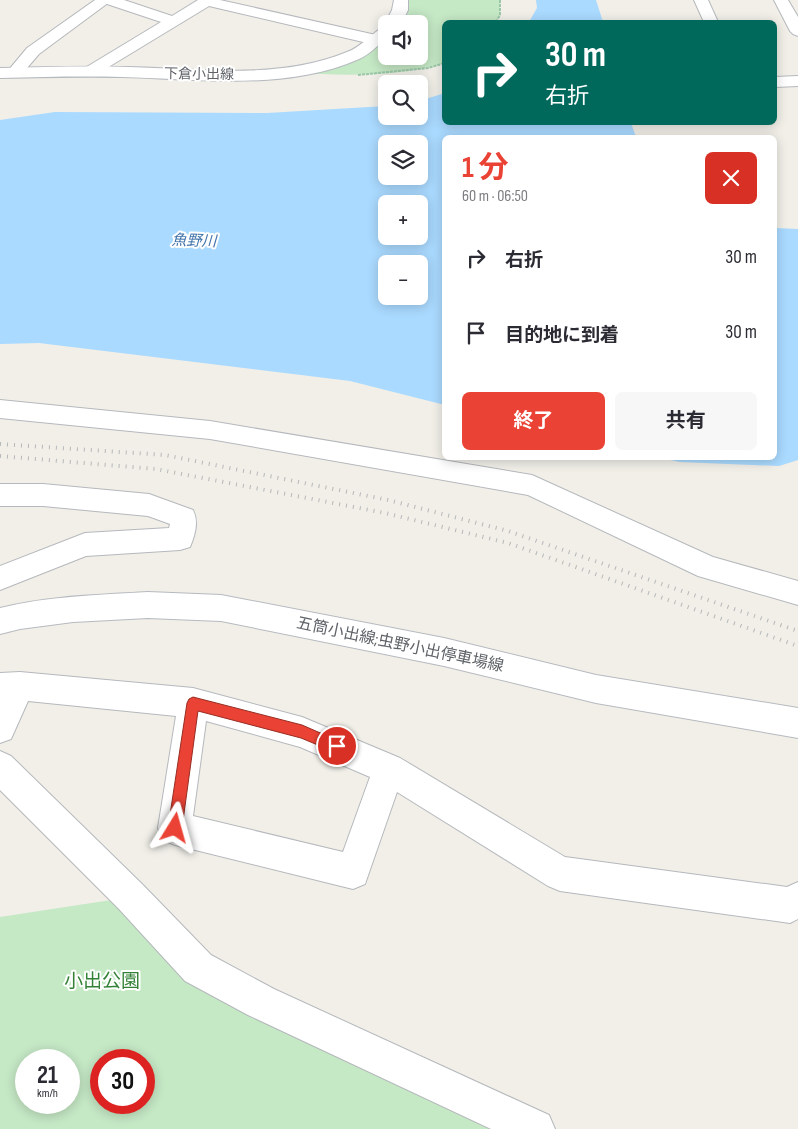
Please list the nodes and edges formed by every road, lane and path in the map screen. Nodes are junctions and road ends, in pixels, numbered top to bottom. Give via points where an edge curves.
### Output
1 (105, 0) edge
2 (109, 0) edge
3 (401, 0) edge
4 (500, 0) edge
5 (701, 0) edge
6 (781, 0) edge
7 (208, 1) edge
8 (398, 15) edge
9 (497, 20) edge
10 (710, 20) edge
11 (175, 22) junction
12 (798, 31) edge
13 (378, 35) edge
14 (378, 38) edge
15 (91, 70) junction
16 (8, 72) edge
17 (798, 81) edge
18 (777, 82) edge
19 (0, 409) edge
20 (0, 495) edge
21 (0, 578) edge
22 (798, 593) edge
23 (0, 621) edge
24 (10, 687) edge
25 (193, 703) junction
26 (798, 723) edge
27 (0, 728) edge
28 (0, 767) edge
29 (389, 769) junction
30 (795, 904) edge
31 (535, 1129) edge

1 - 16 street via 33,50
2 - 11 street
3 - 8 street
4 - 9 path
5 - 10 street
6 - 12 street
7 - 11 street
7 - 13 street via 234,9
11 - 15 street
14 - 15 street, 下倉小出線 via 355,55 292,73 219,75
15 - 16 street, 下倉小出線
17 - 18 street
19 - 22 street via 210,430 532,485 708,568
20 - 21 street via 43,495 149,505 184,518 180,539 85,545
23 - 26 street, 五筒小出線;虫野小出停車場線 via 73,609 148,605 221,608 444,652 596,689
24 - 25 street
24 - 27 street
25 - 29 street via 302,732
25 - 29 street via 175,828 353,872
28 - 31 street via 198,968 261,1002
29 - 30 street via 560,874

